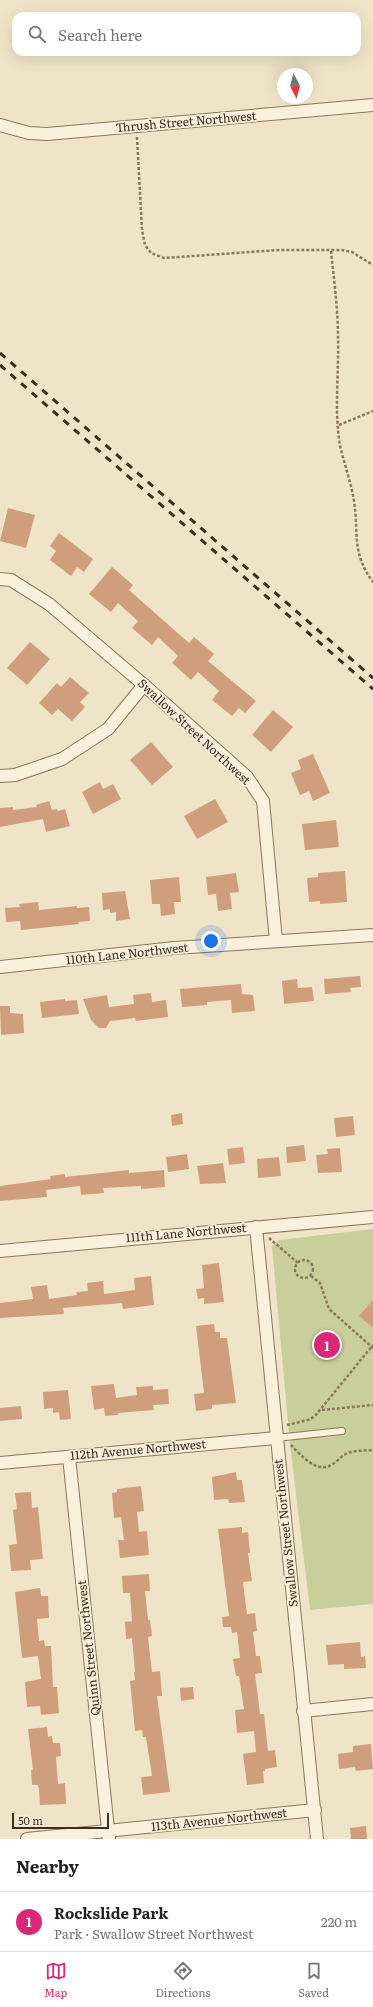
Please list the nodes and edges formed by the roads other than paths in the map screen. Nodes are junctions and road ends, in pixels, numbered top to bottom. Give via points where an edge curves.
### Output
1 (373, 105) edge
2 (0, 125) edge
3 (5, 580) edge
4 (144, 685) junction
5 (0, 776) edge
6 (373, 935) edge
7 (276, 941) junction
8 (0, 967) edge
9 (373, 1217) edge
10 (256, 1227) junction
11 (0, 1251) edge
12 (342, 1431) dead end
13 (276, 1438) junction
14 (69, 1457) junction
15 (0, 1463) edge
16 (373, 1704) edge
17 (304, 1711) junction
18 (314, 1810) junction
19 (109, 1835) edge
20 (27, 1839) edge
21 (318, 1839) edge

1 - 2 street, Thrush Street Northwest via 47,134 29,133
3 - 4 street, Swallow Street Northwest via 49,604
4 - 5 street via 108,729 62,759 15,775
4 - 7 street, Swallow Street Northwest via 247,777 263,801
6 - 7 street, 110th Lane Northwest
7 - 8 street, 110th Lane Northwest via 174,948
9 - 10 street, 111th Lane Northwest
10 - 11 street, 111th Lane Northwest
10 - 13 street, Swallow Street Northwest
12 - 13 lane
13 - 14 street, 112th Avenue Northwest
13 - 17 street, Swallow Street Northwest
14 - 15 street, 112th Avenue Northwest
14 - 19 street, Quinn Street Northwest
16 - 17 street
17 - 18 street, Swallow Street Northwest
18 - 19 street, 113th Avenue Northwest
18 - 21 street, Swallow Street Northwest
19 - 20 street, 113th Avenue Northwest

